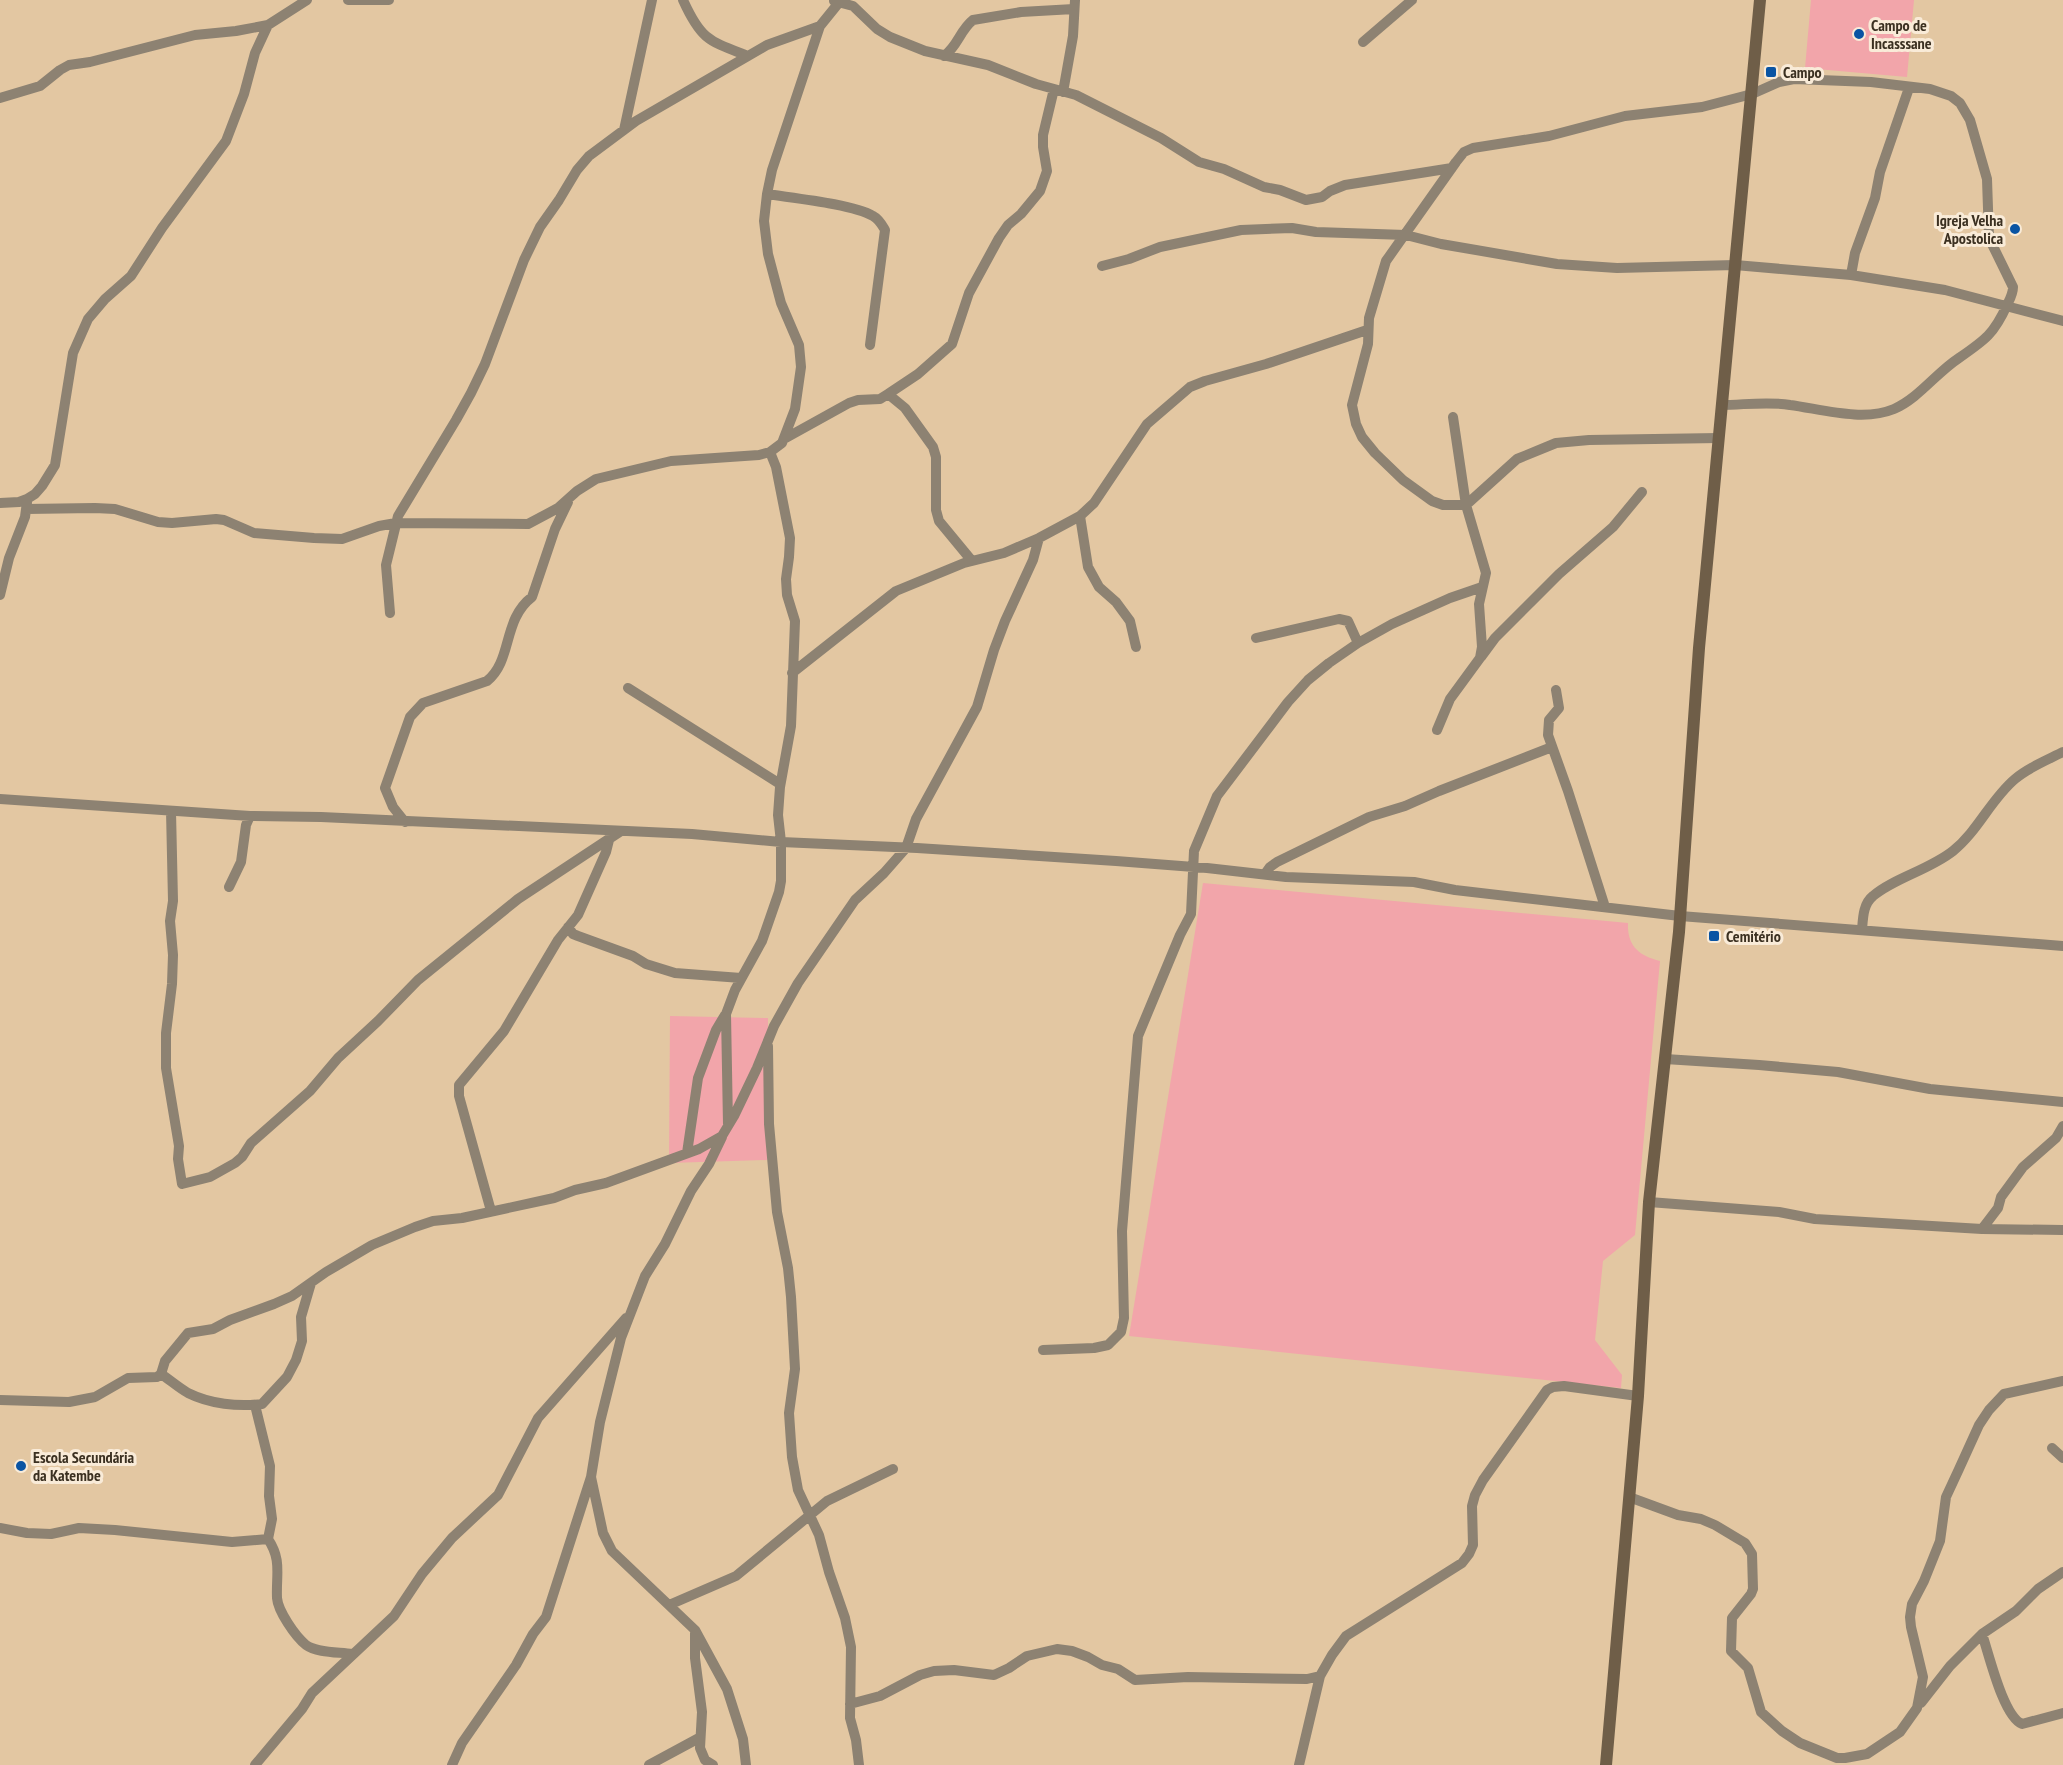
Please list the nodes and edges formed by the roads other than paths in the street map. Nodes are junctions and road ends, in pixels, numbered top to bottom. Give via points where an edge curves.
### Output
1 (307, 0) edge
2 (348, 0) edge
3 (388, 0) edge
4 (652, 0) edge
5 (683, 0) edge
6 (1412, 0) edge
7 (1760, 0) edge
8 (836, 1) edge
9 (1074, 5) edge
10 (268, 25) junction
11 (820, 26) junction
12 (1363, 42) dead end
13 (748, 56) junction
14 (944, 56) junction
15 (1909, 88) junction
16 (1059, 90) junction
17 (1752, 94) junction
18 (0, 98) edge
19 (624, 130) junction
20 (1452, 168) junction
21 (767, 194) junction
22 (1406, 235) junction
23 (1735, 265) junction
24 (1102, 266) dead end
25 (1851, 275) junction
26 (2006, 306) junction
27 (2063, 321) edge
28 (1367, 330) junction
29 (870, 345) dead end
30 (888, 394) junction
31 (1721, 405) junction
32 (1453, 417) dead end
33 (1719, 438) junction
34 (784, 439) junction
35 (770, 452) junction
36 (1642, 492) dead end
37 (568, 500) junction
38 (0, 503) edge
39 (26, 504) junction
40 (1466, 505) junction
41 (1080, 516) junction
42 (396, 523) junction
43 (1039, 538) junction
44 (972, 561) junction
45 (1482, 587) junction
46 (0, 595) edge
47 (390, 613) dead end
48 (1256, 638) dead end
49 (1358, 643) junction
50 (1136, 647) dead end
51 (1480, 658) junction
52 (792, 673) junction
53 (628, 688) dead end
54 (1556, 690) dead end
55 (1437, 730) dead end
56 (1552, 747) junction
57 (2063, 752) edge
58 (780, 784) junction
59 (0, 799) edge
60 (393, 807) junction
61 (171, 811) junction
62 (250, 816) junction
63 (386, 821) junction
64 (405, 822) junction
65 (621, 831) junction
66 (609, 840) junction
67 (781, 842) junction
68 (906, 848) junction
69 (1192, 866) junction
70 (1265, 874) junction
71 (229, 887) dead end
72 (1605, 907) junction
73 (1680, 916) junction
74 (568, 927) junction
75 (1862, 930) junction
76 (2063, 946) edge
77 (741, 978) junction
78 (726, 1014) junction
79 (768, 1043) junction
80 (1665, 1059) junction
81 (2063, 1102) edge
82 (728, 1124) junction
83 (2063, 1126) edge
84 (722, 1136) junction
85 (687, 1153) junction
86 (1649, 1202) junction
87 (491, 1211) junction
88 (1982, 1229) junction
89 (2063, 1230) edge
90 (310, 1282) junction
91 (632, 1311) junction
92 (1043, 1350) dead end
93 (161, 1374) junction
94 (2063, 1381) edge
95 (1638, 1396) junction
96 (0, 1400) edge
97 (255, 1405) junction
98 (2052, 1448) dead end
99 (2063, 1458) edge
100 (893, 1469) dead end
101 (591, 1477) junction
102 (1629, 1497) junction
103 (810, 1517) junction
104 (0, 1528) edge
105 (268, 1539) junction
106 (2063, 1572) edge
107 (669, 1605) junction
108 (695, 1630) junction
109 (1982, 1634) junction
110 (352, 1654) junction
111 (1921, 1668) junction
112 (1943, 1675) junction
113 (1320, 1676) junction
114 (850, 1704) junction
115 (1917, 1708) junction
116 (2063, 1713) edge
117 (699, 1738) junction
118 (1836, 1762) edge
119 (255, 1765) edge
120 (452, 1765) edge
121 (648, 1765) edge
122 (713, 1765) edge
123 (746, 1765) edge
124 (859, 1765) edge
125 (1299, 1765) edge
126 (1606, 1765) edge

1 - 10 street
2 - 3 street
4 - 19 street
5 - 13 street via 703,35
6 - 12 street
7 - 17 street
8 - 11 street
8 - 14 street via 854,6 890,37
9 - 14 street via 973,20 956,46
9 - 16 street via 1073,36
10 - 18 street via 195,35 69,65 40,86
10 - 39 street via 226,141 130,276 95,309 84,327 73,352 55,465
11 - 13 street
11 - 21 street
13 - 19 street
14 - 16 street via 988,65
15 - 17 street via 1871,82 1794,79
15 - 25 street
15 - 26 street via 1951,96 1970,120 1987,179 1989,238 2012,283 2013,292
16 - 20 street via 1102,107 1198,162 1306,200 1345,185
16 - 30 street via 1043,135 1047,171 1040,191 999,238 969,293 952,344
17 - 20 street via 1702,107 1624,116 1549,136 1473,148 1464,152
17 - 23 street
19 - 42 street via 589,156 540,228 471,393
20 - 22 street
21 - 29 street via 869,214 885,230
21 - 34 street via 764,221 768,254 801,355 795,410
22 - 23 street via 1557,264 1617,268
22 - 24 street via 1292,228 1241,230 1160,247
22 - 28 street via 1386,261
23 - 25 street
23 - 31 street
25 - 26 street via 1945,290
26 - 27 street
26 - 31 street via 1988,337 1945,367 1905,404 1891,410 1873,414 1827,412 1788,404
28 - 40 street via 1368,344 1352,405 1362,437 1419,493 1443,505
28 - 41 street via 1191,387 1147,424 1094,503
30 - 34 street via 880,399 849,403
30 - 44 street via 905,408 933,447 939,521
31 - 33 street
32 - 40 street
33 - 40 street via 1556,443 1517,459
33 - 73 street
34 - 35 street
35 - 37 street via 671,461 613,474 596,479
35 - 52 street via 779,477 790,538 786,579 795,621
36 - 51 street via 1612,527 1495,638
37 - 42 street via 528,524
37 - 60 street via 532,597 510,627 496,674 488,681 423,703 410,717 385,788
38 - 39 street
39 - 42 street via 116,509 158,522 216,519 254,533 314,538 342,539
39 - 46 street
40 - 45 street via 1485,566
41 - 43 street
41 - 50 street via 1088,567 1130,621
42 - 47 street via 386,565
43 - 44 street
43 - 68 street via 994,650 977,707 916,819
44 - 52 street via 896,591
45 - 49 street via 1392,624
45 - 51 street
48 - 49 street via 1339,619 1348,621
49 - 69 street via 1308,680 1242,761 1217,796 1194,851
51 - 55 street via 1450,699
52 - 58 street via 791,726
53 - 58 street
54 - 56 street via 1559,708 1548,727
56 - 70 street via 1369,817 1277,862
56 - 72 street
57 - 75 street via 2015,779 1952,852 1873,895 1866,904
58 - 67 street
59 - 61 street
60 - 63 street
60 - 64 street
61 - 62 street
61 - 66 street via 173,955 165,1033 166,1068 182,1184 210,1177 235,1163 418,980 518,899
62 - 63 street
62 - 71 street via 241,861
63 - 64 street
64 - 65 street
65 - 66 street
65 - 67 street
66 - 74 street via 578,915
67 - 68 street
67 - 77 street via 779,892 762,941
68 - 69 street
68 - 79 street via 855,900 823,945 793,991
69 - 70 street
69 - 92 street via 1191,914 1138,1036 1122,1231 1121,1332 1108,1345
70 - 72 street via 1414,882
72 - 73 street
73 - 75 street
73 - 80 street
74 - 77 street via 573,934 675,973
74 - 87 street via 504,1031 459,1084
75 - 76 street
77 - 78 street
78 - 82 street
78 - 85 street via 698,1078
79 - 82 street
79 - 103 street via 769,1124 777,1212 791,1297 795,1369 789,1413 792,1457 798,1490
80 - 81 street via 1827,1071 1930,1089
80 - 86 street
82 - 84 street
83 - 88 street via 2056,1138 2023,1167
84 - 85 street
84 - 91 street via 653,1262
85 - 87 street via 606,1183
86 - 88 street via 1779,1212 1815,1219
86 - 95 street
87 - 90 street via 415,1227 372,1245
88 - 89 street
90 - 93 street via 274,1304 213,1329 188,1333 165,1361
90 - 97 street via 296,1360 273,1394
91 - 101 street via 613,1365
91 - 110 street via 538,1418 498,1495 452,1538 394,1616
93 - 96 street via 128,1378 95,1396 69,1402
93 - 97 street via 207,1400
94 - 111 street via 2004,1394 1979,1425 1946,1497 1940,1541 1912,1604 1911,1627
95 - 102 street
95 - 113 street via 1564,1386 1547,1390 1475,1495 1473,1545 1469,1554 1452,1569 1346,1636
97 - 105 street via 270,1466 272,1519
98 - 99 street
100 - 103 street via 827,1501
101 - 107 street via 605,1540
101 - 120 street via 546,1617 462,1743
102 - 118 street via 1715,1525 1749,1548 1753,1589 1732,1618 1731,1651 1748,1668 1766,1719
102 - 126 street
103 - 107 street via 736,1576
103 - 114 street via 819,1535 851,1647
104 - 105 street via 51,1534 79,1528 115,1530 232,1542
105 - 110 street via 276,1551 279,1608 288,1623 307,1646
106 - 109 street
107 - 108 street
108 - 117 street via 702,1712
108 - 123 street via 727,1689 743,1739
109 - 112 street
109 - 116 street via 1999,1690 2016,1721 2022,1724
110 - 119 street via 312,1693
111 - 112 street via 1930,1675
111 - 115 street
112 - 115 street
113 - 114 street via 1135,1680 1088,1657 1057,1649 1026,1656 994,1675 933,1671 880,1696
113 - 125 street
114 - 124 street
115 - 118 street via 1900,1732 1886,1743 1867,1754
117 - 121 street
117 - 122 street via 705,1760

